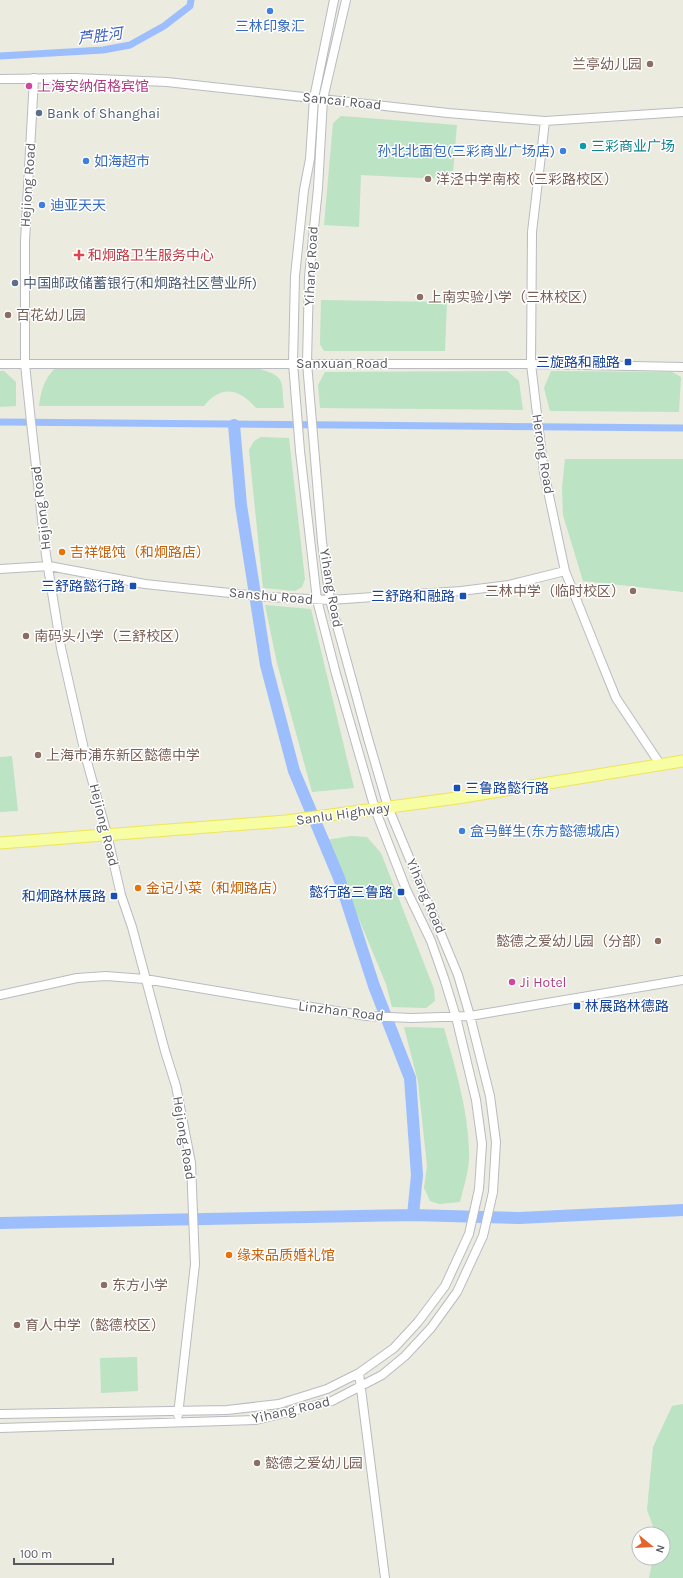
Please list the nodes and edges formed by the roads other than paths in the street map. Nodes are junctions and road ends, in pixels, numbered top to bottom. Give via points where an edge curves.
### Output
1 (334, 0) edge
2 (346, 0) edge
3 (34, 78) junction
4 (0, 79) edge
5 (314, 98) junction
6 (323, 99) junction
7 (683, 112) edge
8 (545, 121) junction
9 (293, 363) junction
10 (0, 364) edge
11 (25, 364) junction
12 (307, 364) junction
13 (531, 364) junction
14 (683, 367) edge
15 (49, 566) junction
16 (0, 570) edge
17 (565, 571) junction
18 (317, 600) junction
19 (330, 600) junction
20 (683, 761) edge
21 (660, 764) junction
22 (388, 808) junction
23 (375, 809) junction
24 (107, 834) junction
25 (0, 843) edge
26 (145, 979) junction
27 (683, 980) edge
28 (0, 995) edge
29 (456, 1016) junction
30 (470, 1016) junction
31 (359, 1373) junction
32 (361, 1386) junction
33 (179, 1411) junction
34 (0, 1414) edge
35 (177, 1423) junction
36 (0, 1428) edge
37 (385, 1578) edge

1 - 5 street, Yihang Road
2 - 6 street, Yihang Road
3 - 4 street, Sancai Road
3 - 5 street, Sancai Road via 167,82
3 - 11 street, Hejiong Road via 25,241
5 - 6 street, Sancai Road
5 - 9 street, Yihang Road via 310,158 295,276
6 - 8 street, Sancai Road
6 - 12 street, Yihang Road via 309,277
7 - 8 street, Sancai Road
8 - 13 street, Herong Road via 532,232
9 - 11 street, Sanxuan Road
9 - 12 street, Sanxuan Road
9 - 18 street, Yihang Road
10 - 11 street, Sanxuan Road
11 - 15 street, Hejiong Road
12 - 13 street, Sanxuan Road
12 - 19 street, Yihang Road via 322,542
13 - 14 street, Sanxuan Road
13 - 17 street, Herong Road via 544,472
15 - 16 street, Sanshu Road
15 - 18 street, Sanshu Road via 145,584
15 - 24 street, Hejiong Road via 61,648 86,758
17 - 19 street, Sanshu Road via 509,585 461,591
17 - 21 street, Herong Road via 616,698
18 - 19 street, Sanshu Road
18 - 23 street, Yihang Road
19 - 22 street, Yihang Road
20 - 21 main road, Sanlu Highway
21 - 22 main road, Sanlu Highway
22 - 23 main road, Sanlu Highway
22 - 30 street, Yihang Road via 443,936
23 - 24 main road, Sanlu Highway via 281,822
23 - 29 street, Yihang Road via 406,889 431,941
24 - 25 main road, Sanlu Highway
24 - 26 street, Hejiong Road
26 - 28 street, Linzhan Road via 106,976 77,978
26 - 29 street, Linzhan Road via 366,1016
26 - 33 street, Hejiong Road via 176,1086 191,1163 195,1264
27 - 30 street, Linzhan Road
29 - 30 street, Linzhan Road
29 - 31 street, Yihang Road via 476,1100 482,1144 479,1189 469,1234 445,1286 418,1322 394,1348
30 - 32 street, Yihang Road via 490,1096 496,1142 493,1192 483,1236 457,1292 431,1328 405,1356 382,1375
31 - 32 street
31 - 33 street, Yihang Road via 327,1389 279,1404 227,1410
32 - 35 street, Yihang Road via 332,1401 256,1420
32 - 37 street
33 - 34 street, Yihang Road
33 - 35 street, Hejiong Road
35 - 36 street, Yihang Road

